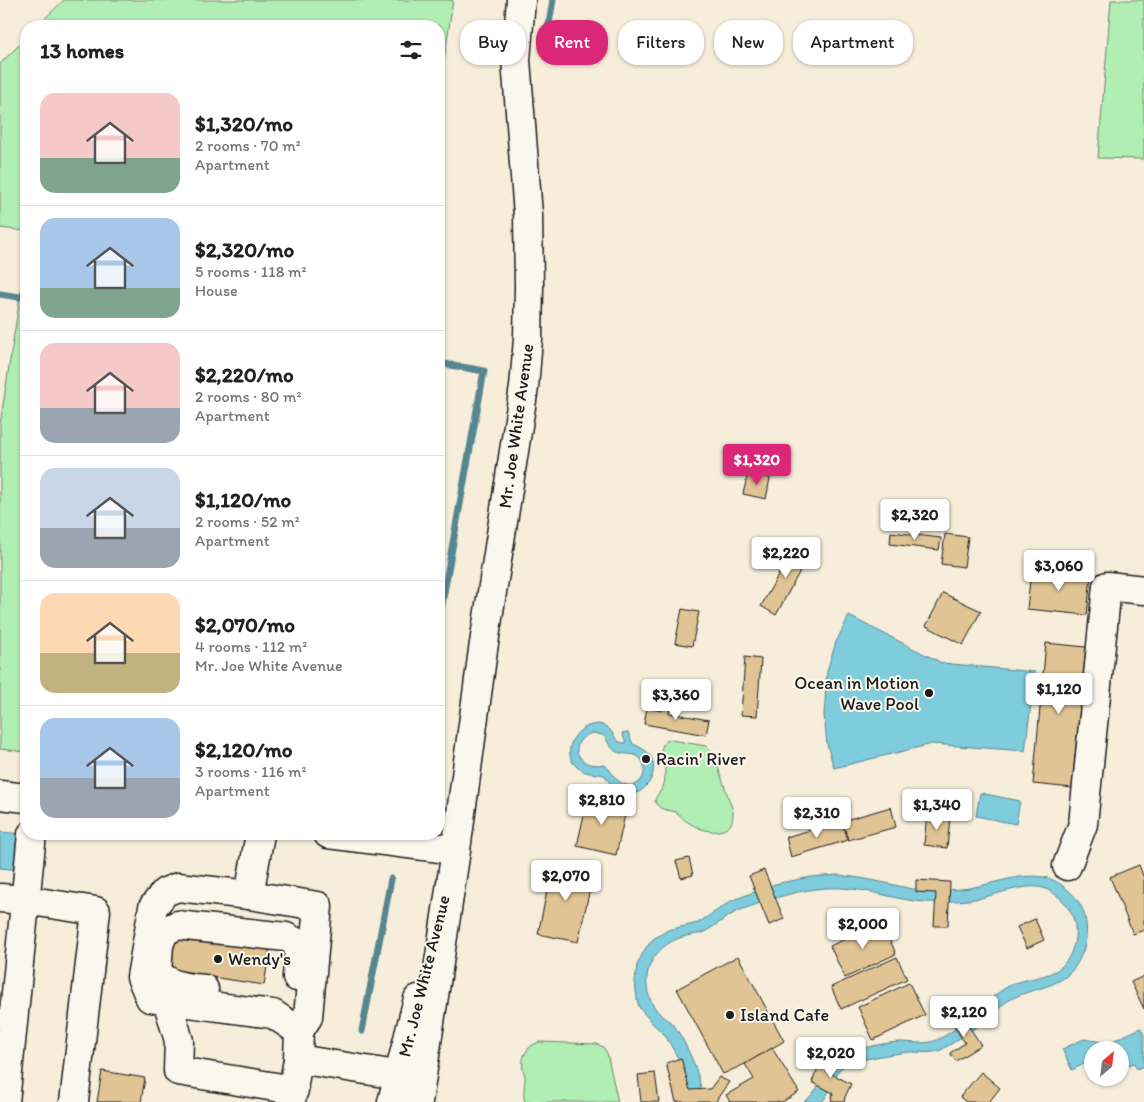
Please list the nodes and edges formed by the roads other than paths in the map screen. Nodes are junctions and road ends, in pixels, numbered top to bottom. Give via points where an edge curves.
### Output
1 (521, 0) edge
2 (1144, 590) edge
3 (0, 795) edge
4 (20, 797) edge
5 (30, 840) edge
6 (259, 840) edge
7 (376, 840) edge
8 (456, 850) junction
9 (1067, 866) dead end
10 (249, 895) junction
11 (13, 899) edge
12 (166, 1000) junction
13 (273, 1014) junction
14 (299, 1031) junction
15 (298, 1059) junction
16 (413, 1085) edge
17 (292, 1096) edge
18 (5, 1102) edge
19 (74, 1102) edge
20 (392, 1102) edge

1 - 8 street, Mr. Joe White Avenue via 516,60 528,215 528,339 524,387
2 - 9 street via 1107,586 1083,824
3 - 4 street
5 - 11 street
6 - 10 street
7 - 8 street
8 - 16 street, Mr. Joe White Avenue
10 - 12 street via 178,887 165,892 154,907 141,977 150,998
10 - 14 street via 318,906 308,1017
11 - 18 street
11 - 19 street via 96,911
12 - 13 street
12 - 17 street via 179,1042 178,1071
13 - 14 street
13 - 14 street via 254,996 180,987 164,979 158,972 159,945 164,932 177,925 286,937 294,941 299,948 296,1008
14 - 15 street
15 - 16 street
15 - 17 street
16 - 20 street, Mr. Joe White Avenue

